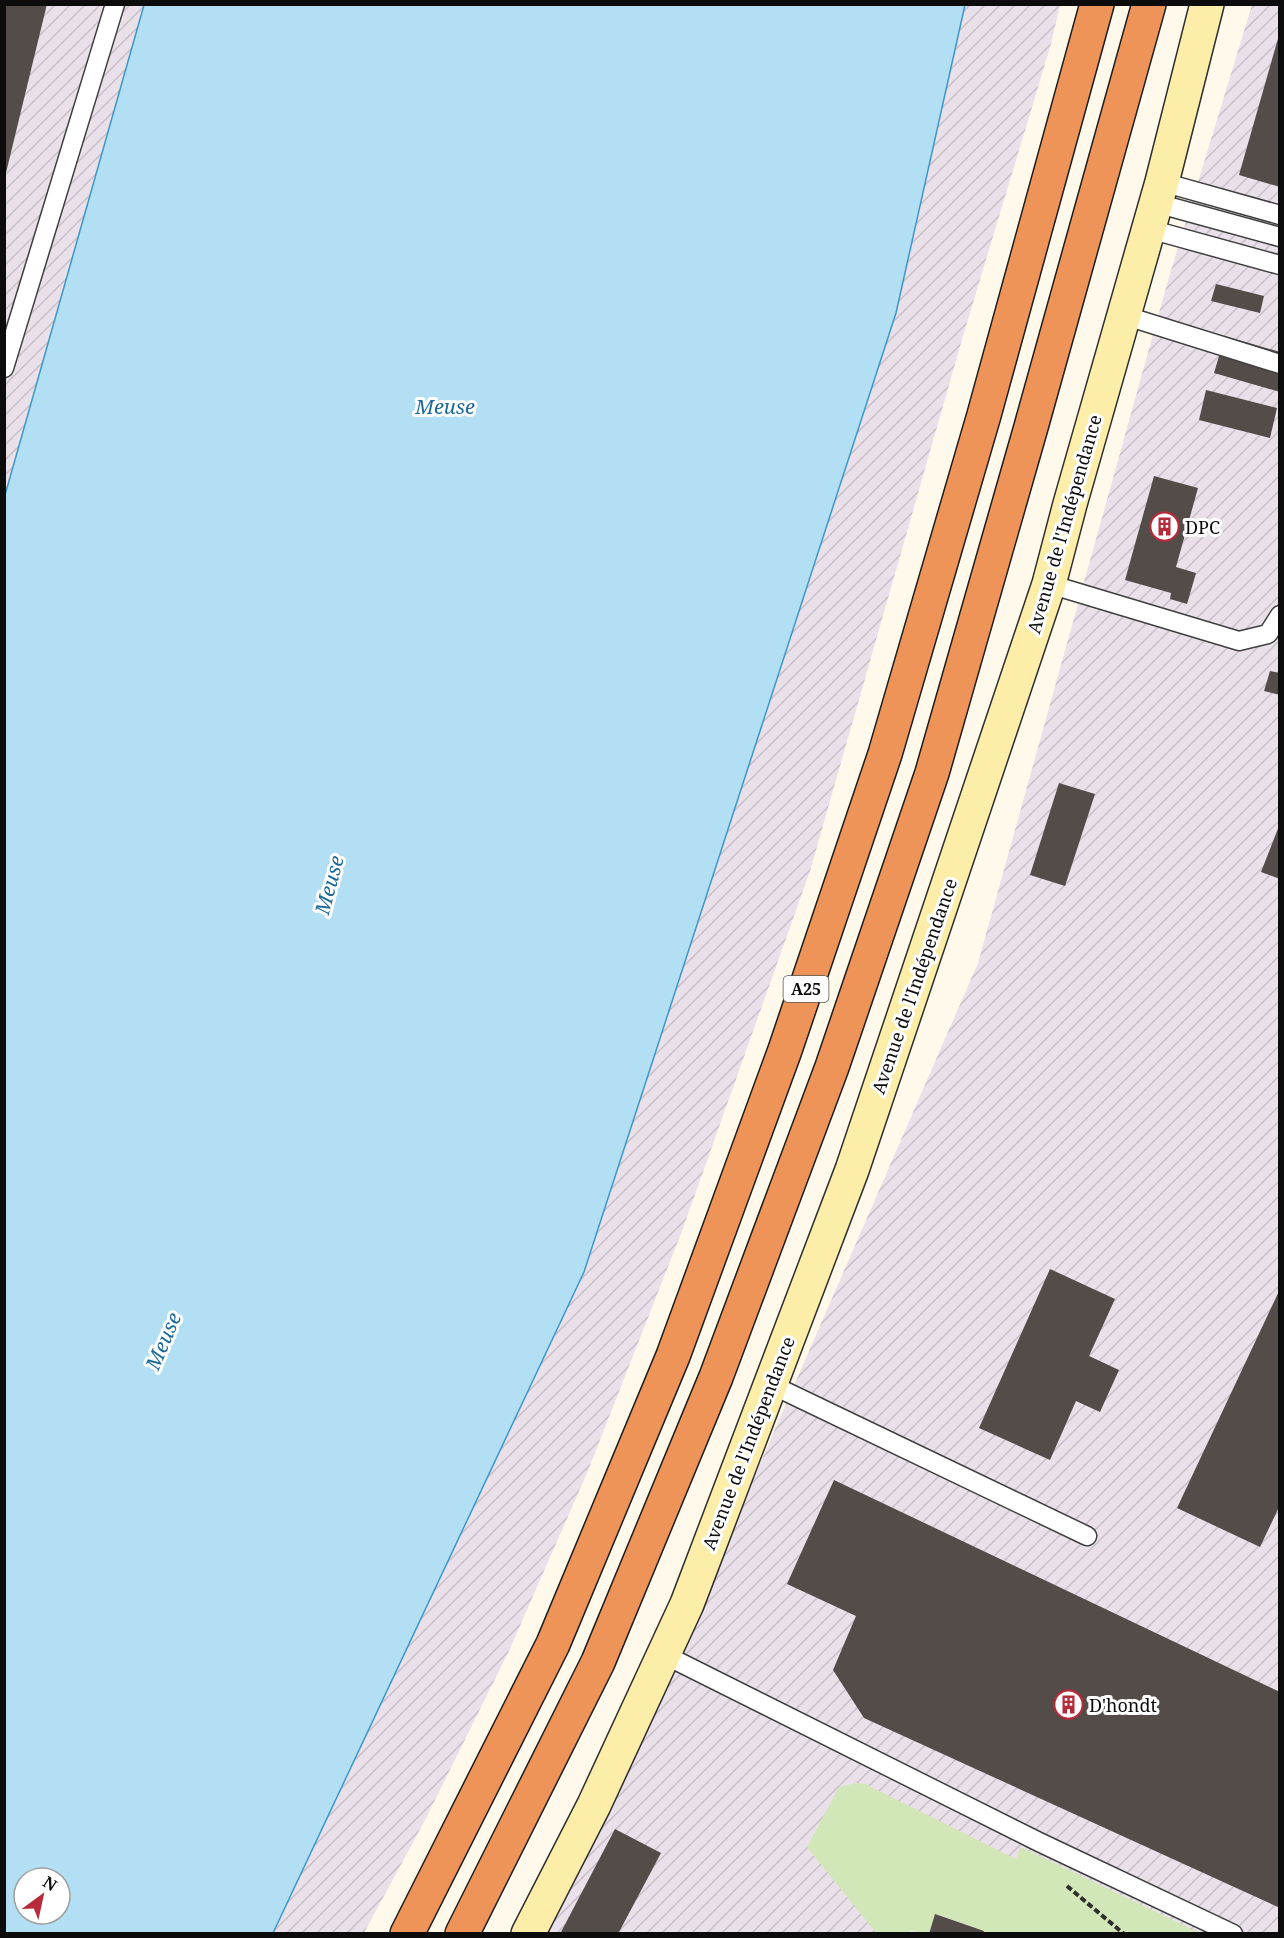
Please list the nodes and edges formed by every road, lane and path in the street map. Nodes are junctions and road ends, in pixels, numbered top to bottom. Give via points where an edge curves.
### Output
1 (115, 4) edge
2 (1097, 4) edge
3 (1149, 4) edge
4 (1207, 4) edge
5 (1156, 205) junction
6 (1280, 214) edge
7 (1280, 237) edge
8 (1280, 265) edge
9 (1123, 315) junction
10 (1280, 364) edge
11 (4, 368) edge
12 (1049, 584) junction
13 (1280, 615) edge
14 (771, 1384) junction
15 (1087, 1536) dead end
16 (665, 1655) junction
17 (407, 1934) edge
18 (462, 1934) edge
19 (528, 1934) edge
20 (1233, 1934) edge

1 - 11 lane
2 - 17 highway, A25 via 984,415 885,754 785,1050 673,1356 553,1644
3 - 18 highway, A25 via 932,772 832,1067 716,1377 598,1662
4 - 5 main road, Avenue de l'Indépendance
5 - 6 lane
5 - 7 lane
5 - 8 lane
5 - 9 main road, Avenue de l'Indépendance
9 - 10 lane
9 - 12 main road, Avenue de l'Indépendance
12 - 13 lane via 1239,641 1268,634
12 - 14 main road, Avenue de l'Indépendance via 852,1170
14 - 15 lane
14 - 16 main road, Avenue de l'Indépendance
16 - 19 main road, Avenue de l'Indépendance
16 - 20 lane

